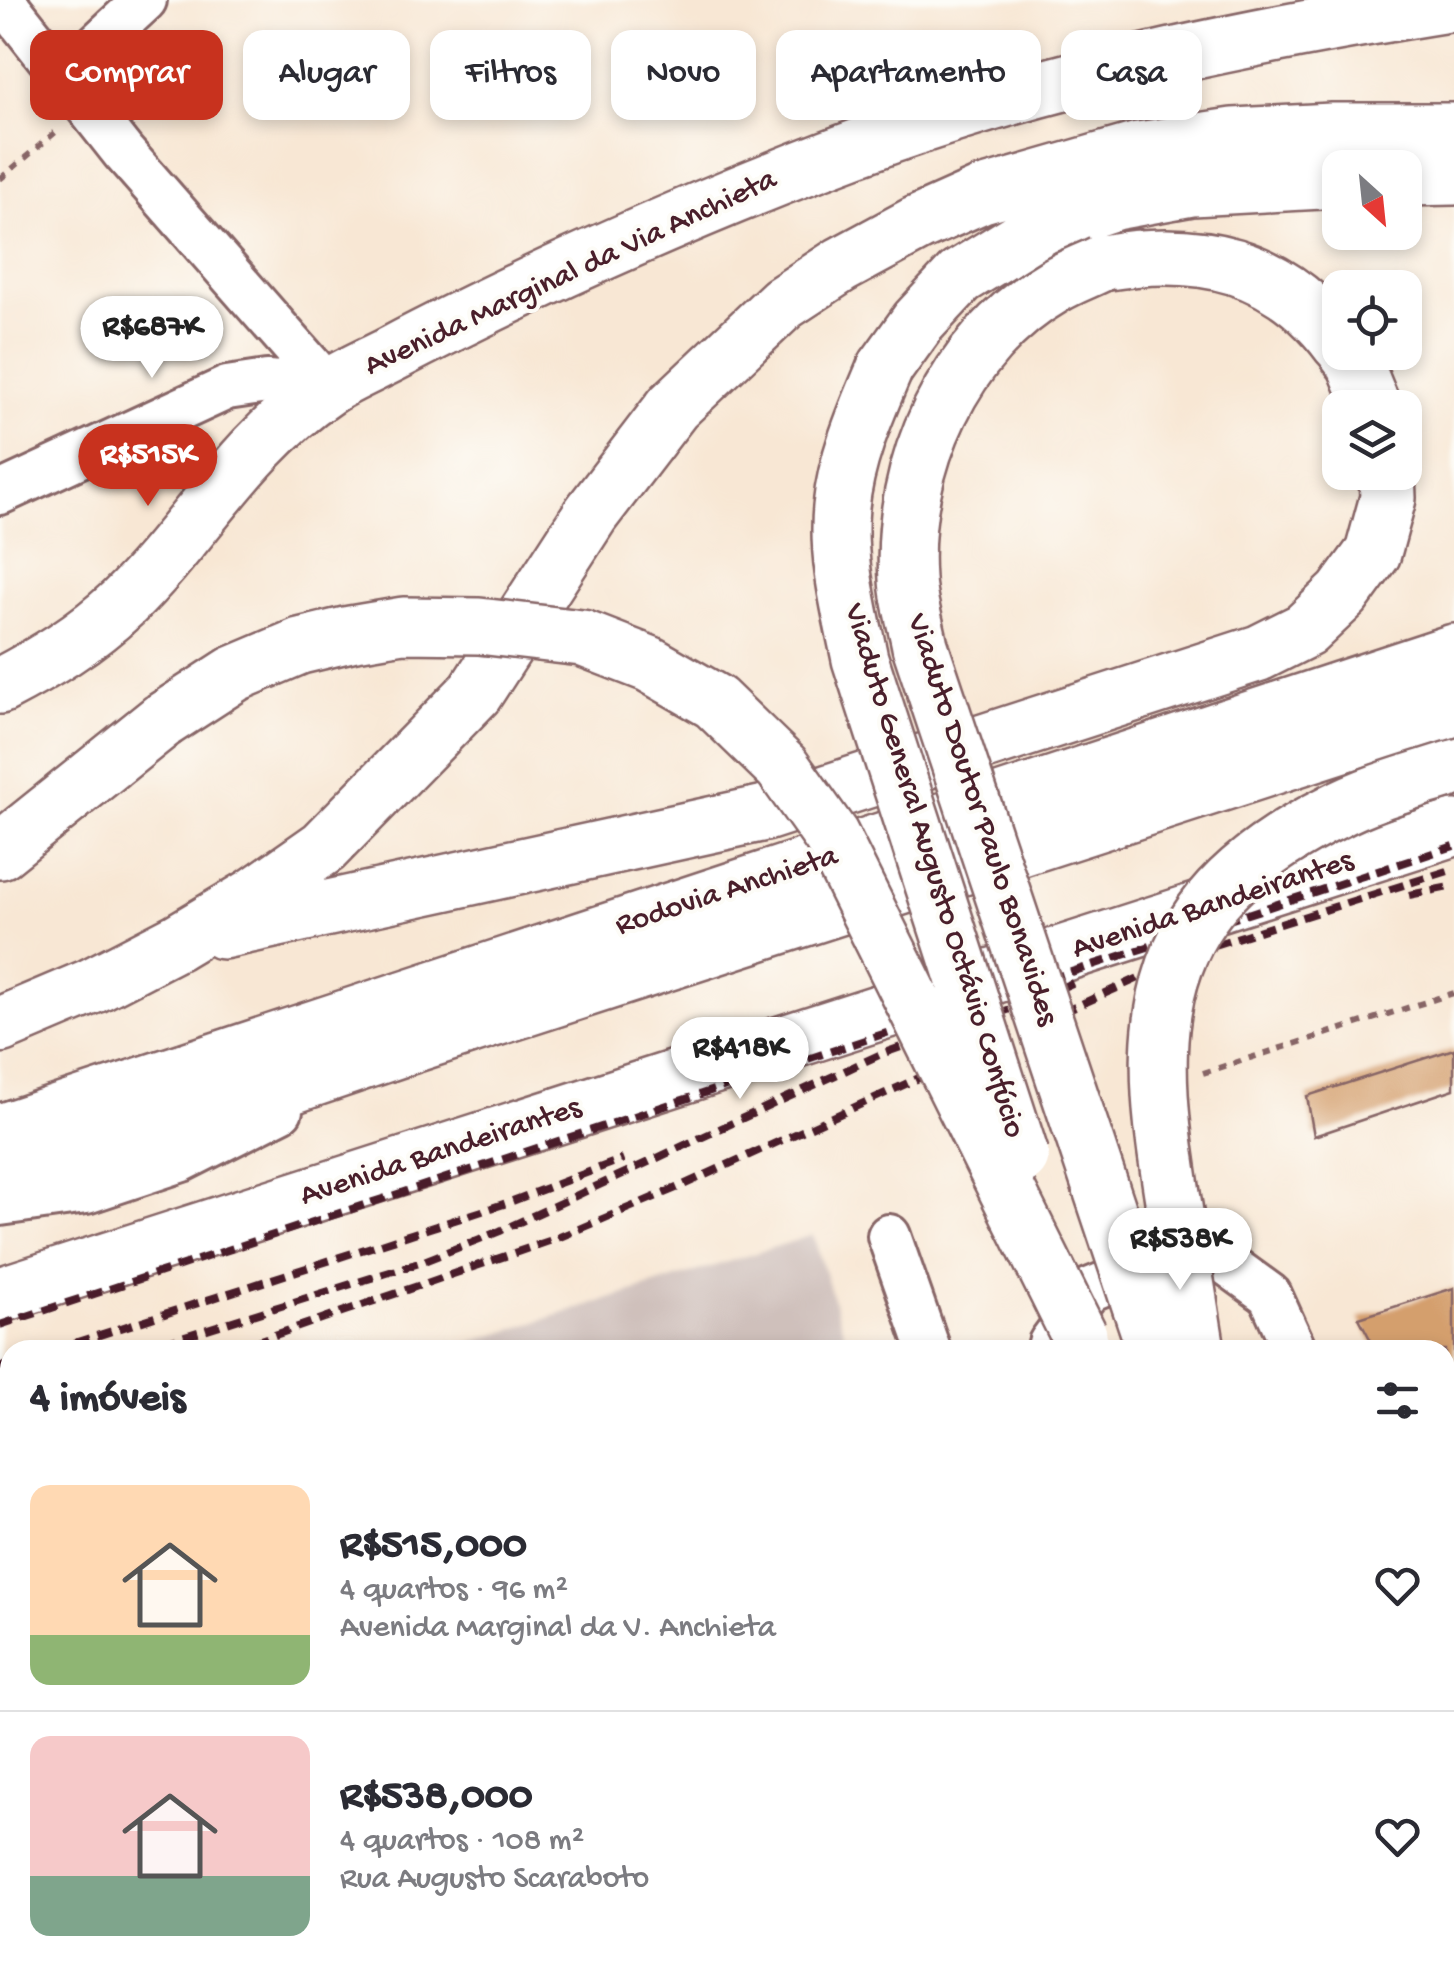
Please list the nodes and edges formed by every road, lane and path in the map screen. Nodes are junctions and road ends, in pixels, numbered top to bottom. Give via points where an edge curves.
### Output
1 (3, 0) edge
2 (144, 0) edge
3 (1428, 4) edge
4 (121, 30) edge
5 (30, 35) edge
6 (50, 120) edge
7 (98, 120) edge
8 (1454, 131) edge
9 (1454, 177) edge
10 (1422, 178) edge
11 (0, 179) edge
12 (1322, 181) edge
13 (1322, 321) edge
14 (328, 387) junction
15 (1387, 490) edge
16 (0, 494) edge
17 (1454, 652) edge
18 (0, 686) edge
19 (1454, 708) edge
20 (1454, 768) edge
21 (1454, 828) edge
22 (0, 850) edge
23 (176, 942) junction
24 (1454, 993) edge
25 (0, 1025) edge
26 (406, 1047) junction
27 (1192, 1076) dead end
28 (0, 1132) edge
29 (0, 1186) edge
30 (0, 1204) edge
31 (889, 1236) dead end
32 (0, 1295) edge
33 (925, 1340) edge
34 (1053, 1340) edge
35 (1069, 1340) edge
36 (1069, 1340) edge
37 (1151, 1340) edge
38 (1195, 1340) edge
39 (1290, 1340) edge

1 - 5 street
2 - 4 street
3 - 14 main road, Avenida Marginal da Via Anchieta via 1108,73 894,134 709,204 470,313
6 - 11 path
7 - 14 street
8 - 23 main road via 1233,136 1139,150 982,195 841,265 782,303 673,407 591,514 475,693 324,847
9 - 10 main road
12 - 35 main road, Viaduto General Augusto Octávio Confúcio, bridge via 1192,188 1115,202 1043,226 960,277 885,368 859,429 841,508 844,582 860,659
13 - 37 main road, Viaduto Doutor Paulo Bonavides, bridge via 1289,292 1197,257 1148,255 1102,264 1052,286 966,367 935,418 916,474 907,582 920,646
14 - 16 street via 268,382 227,388
14 - 18 main road, Avenida Marginal da Via Anchieta via 232,472 122,603 84,636
15 - 23 main road via 1372,553 1343,594 1305,630 1259,652 765,813
17 - 28 main road, Rodovia Anchieta
19 - 26 main road, Rodovia Anchieta
20 - 38 main road, bridge via 1336,810 1280,842 1202,914 1172,972 1159,1034 1159,1108
21 - 32 main road, Avenida Bandeirantes
22 - 36 main road, bridge via 163,720 234,674 300,646 403,625 479,626 582,638 648,664 715,702 782,767 831,836
23 - 25 main road
24 - 27 path
26 - 29 main road, Rodovia Anchieta
26 - 30 street via 182,1160 86,1192
31 - 33 street
34 - 39 street via 1089,1290 1170,1257 1219,1258 1270,1295

